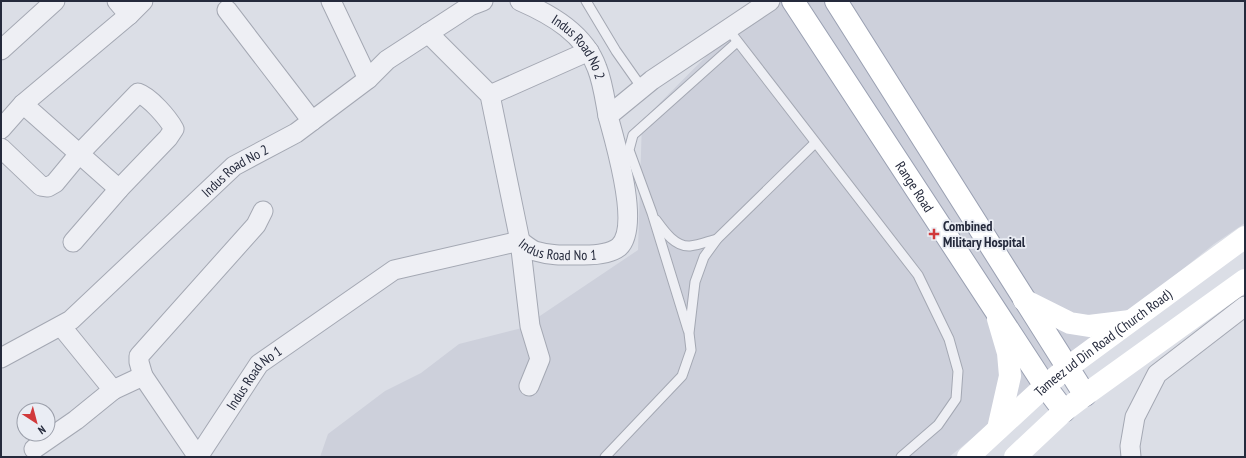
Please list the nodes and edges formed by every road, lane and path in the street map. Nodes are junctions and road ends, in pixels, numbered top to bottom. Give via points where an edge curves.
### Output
1 (55, 1) edge
2 (143, 1) edge
3 (331, 1) edge
4 (482, 1) edge
5 (520, 1) edge
6 (586, 1) edge
7 (770, 1) edge
8 (793, 1) edge
9 (836, 1) edge
10 (123, 8) edge
11 (227, 10) dead end
12 (428, 33) junction
13 (733, 36) junction
14 (1, 50) edge
15 (589, 51) junction
16 (368, 79) junction
17 (642, 88) junction
18 (490, 95) junction
19 (23, 104) junction
20 (608, 116) junction
21 (312, 121) junction
22 (1, 128) edge
23 (815, 143) junction
24 (1, 148) edge
25 (79, 154) junction
26 (118, 189) junction
27 (263, 211) dead end
28 (652, 214) junction
29 (1245, 237) edge
30 (717, 239) junction
31 (520, 241) junction
32 (73, 242) dead end
33 (1245, 280) edge
34 (1024, 300) junction
35 (1245, 306) edge
36 (995, 309) junction
37 (1132, 320) junction
38 (61, 326) junction
39 (689, 334) junction
40 (1, 358) edge
41 (1067, 368) junction
42 (143, 376) junction
43 (529, 386) dead end
44 (1045, 386) junction
45 (113, 390) junction
46 (1085, 395) junction
47 (1064, 411) junction
48 (998, 429) junction
49 (34, 449) dead end
50 (198, 457) edge
51 (605, 457) edge
52 (901, 457) edge
53 (968, 457) edge
54 (1014, 457) edge
55 (1131, 457) edge

1 - 14 street
2 - 10 street
3 - 16 street
4 - 12 street, Indus Road No 2
5 - 15 street, Indus Road No 2 via 567,27
6 - 17 lane
7 - 13 street
8 - 36 main road, Range Road
9 - 34 main road
10 - 19 street
11 - 21 street
12 - 16 street, Indus Road No 2 via 387,60
12 - 18 street
13 - 17 street
13 - 23 lane
13 - 28 lane via 633,135 629,150
15 - 18 street
15 - 20 street, Indus Road No 2 via 598,68
16 - 21 street, Indus Road No 2
17 - 20 street
18 - 31 street
19 - 22 street
19 - 25 street
20 - 31 street, Indus Road No 1 via 622,167 628,215 625,236 620,246 612,251 594,255 556,255 534,250
21 - 38 street, Indus Road No 2 via 296,134 234,166 71,320
23 - 30 lane
23 - 52 lane via 918,275 949,339 958,371 956,399 938,425
24 - 25 street via 41,186 48,187 55,183
25 - 26 street
25 - 26 street via 131,98 138,93 144,95 174,129
26 - 32 street
27 - 42 street via 256,225 139,356
28 - 30 lane via 668,237 677,242 689,246
28 - 39 lane
29 - 37 main road, Tameez ud Din Road (Church Road)
30 - 39 lane via 704,257 695,282
31 - 43 street via 530,326 540,359
31 - 50 street, Indus Road No 1 via 394,270 259,364
33 - 46 main road
34 - 37 main road via 1070,323 1089,326
34 - 41 main road
35 - 55 street via 1158,374 1135,417 1130,446
36 - 44 main road, Range Road
36 - 48 main road via 1008,353 1010,376
37 - 41 main road, Tameez ud Din Road (Church Road)
38 - 40 street, Indus Road No 2
38 - 45 street
39 - 51 lane via 691,350 682,376
41 - 44 main road, Tameez ud Din Road (Church Road)
41 - 46 main road
42 - 45 street
42 - 50 street
44 - 47 main road, Range Road
44 - 48 main road, Tameez ud Din Road (Church Road)
45 - 49 street
46 - 47 main road
47 - 54 main road
48 - 53 main road, Tameez ud Din Road (Church Road)

